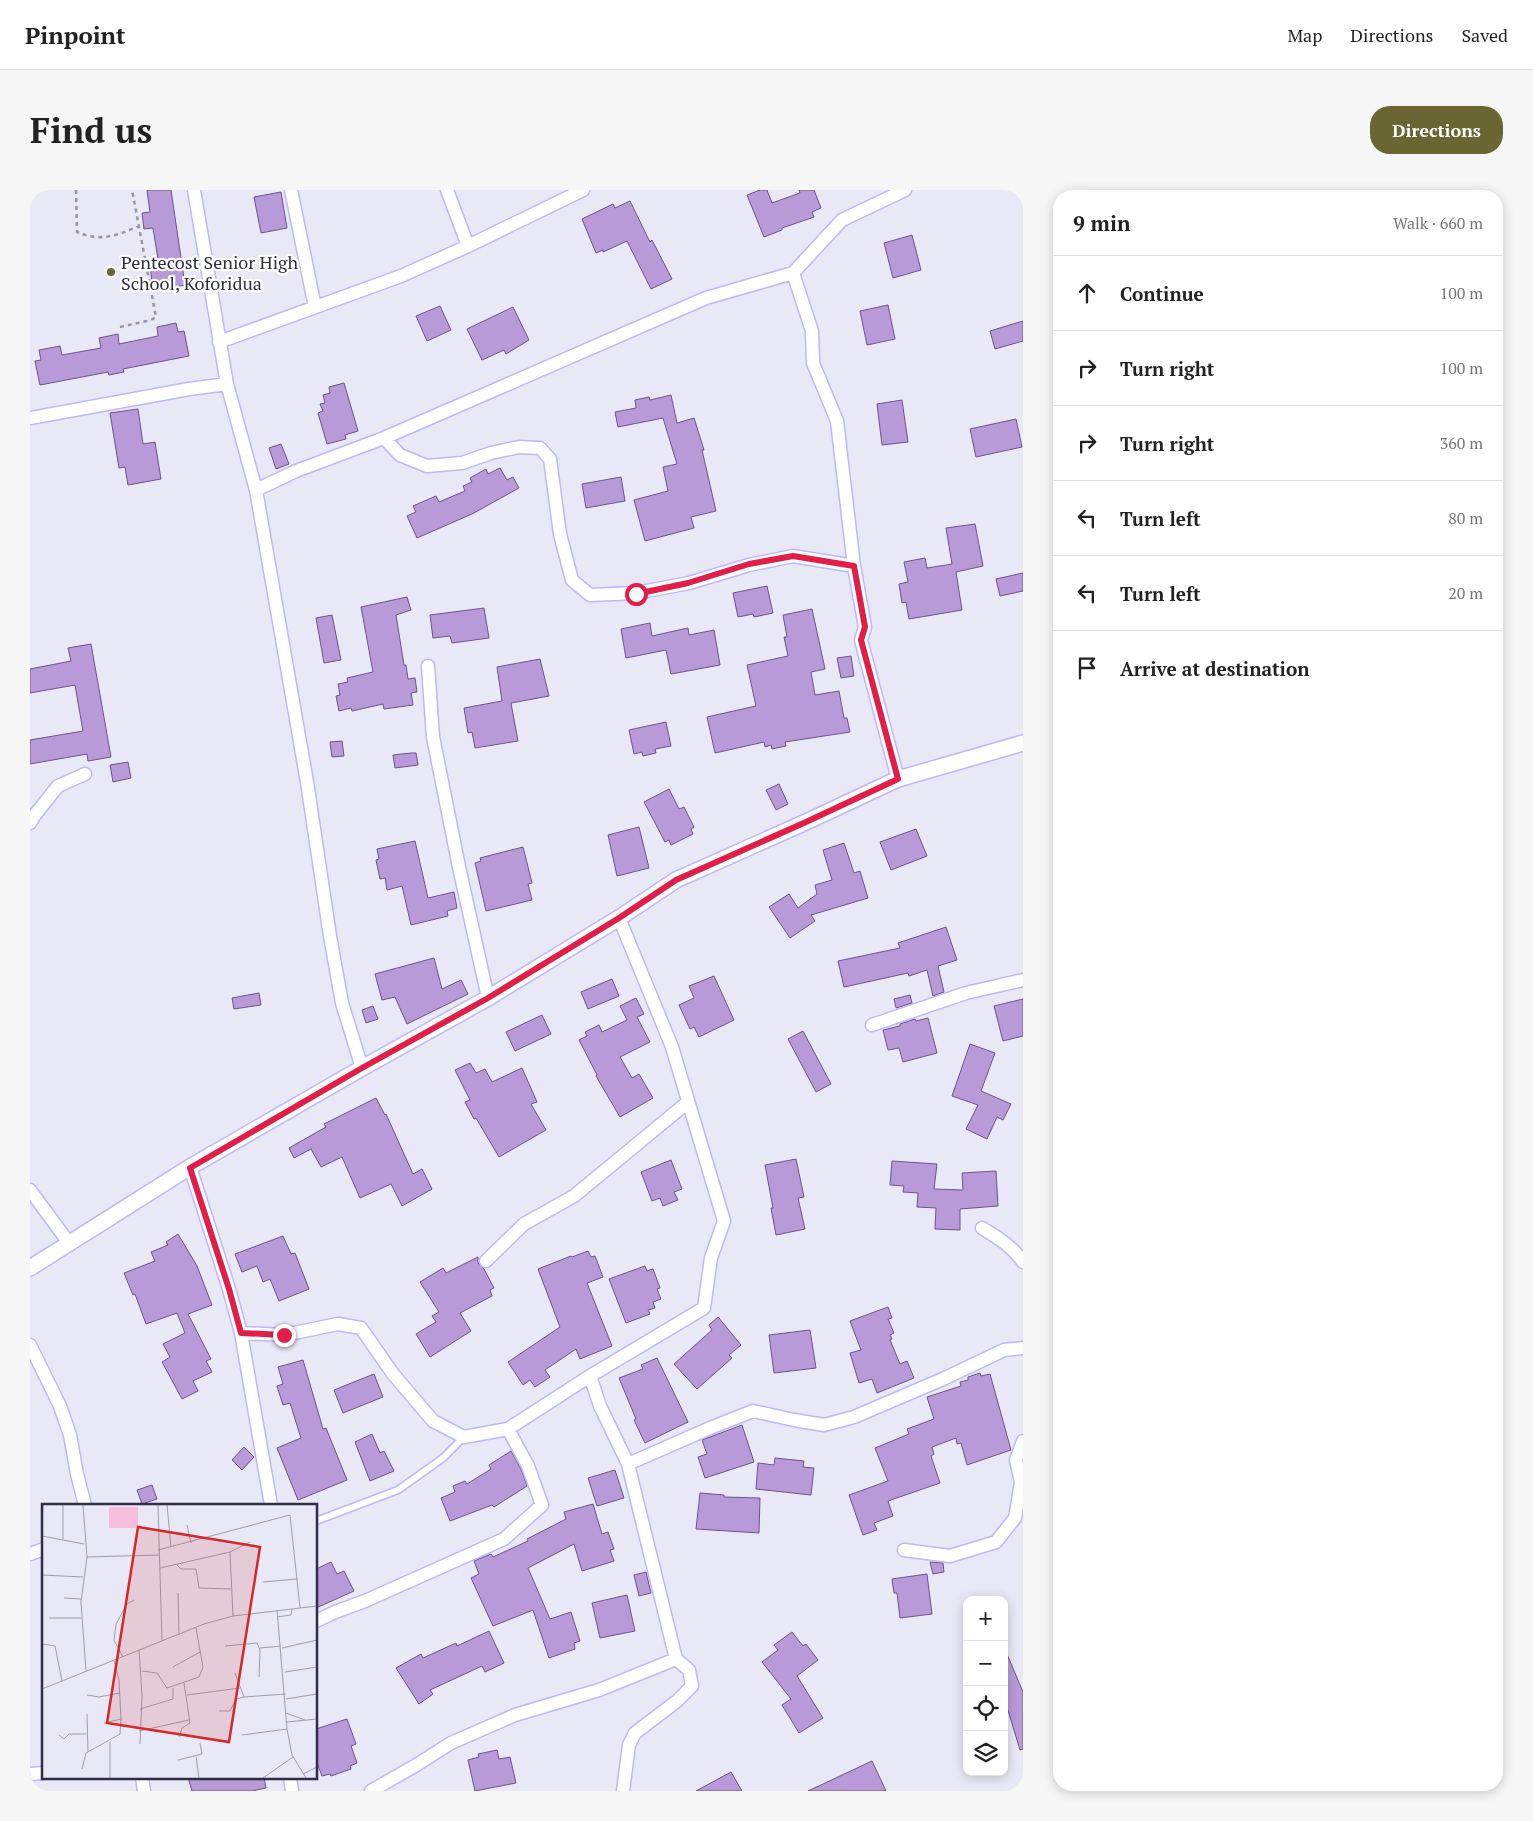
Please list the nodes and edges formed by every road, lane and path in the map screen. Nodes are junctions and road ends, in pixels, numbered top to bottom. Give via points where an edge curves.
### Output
1 (76, 190) edge
2 (132, 190) edge
3 (194, 190) edge
4 (291, 190) edge
5 (447, 190) edge
6 (583, 190) edge
7 (905, 190) edge
8 (139, 226) junction
9 (468, 246) junction
10 (793, 273) junction
11 (315, 307) junction
12 (120, 327) dead end
13 (219, 342) junction
14 (227, 384) junction
15 (30, 418) edge
16 (384, 438) junction
17 (256, 490) junction
18 (854, 566) junction
19 (428, 666) dead end
20 (1023, 743) edge
21 (85, 774) dead end
22 (898, 779) junction
23 (30, 823) edge
24 (619, 918) junction
25 (1023, 980) edge
26 (488, 998) junction
27 (872, 1025) dead end
28 (362, 1068) junction
29 (688, 1102) junction
30 (190, 1168) junction
31 (30, 1190) edge
32 (982, 1228) dead end
33 (69, 1243) junction
34 (486, 1261) dead end
35 (1023, 1262) edge
36 (30, 1268) edge
37 (241, 1333) junction
38 (30, 1345) edge
39 (1023, 1348) edge
40 (590, 1376) junction
41 (508, 1429) junction
42 (464, 1437) junction
43 (1023, 1441) edge
44 (628, 1464) junction
45 (85, 1504) edge
46 (271, 1504) edge
47 (318, 1520) edge
48 (42, 1550) edge
49 (904, 1550) dead end
50 (30, 1554) edge
51 (318, 1620) edge
52 (676, 1659) junction
53 (142, 1778) edge
54 (290, 1778) edge
55 (144, 1791) edge
56 (292, 1791) edge
57 (371, 1791) edge
58 (623, 1791) edge

1 - 8 path via 76,232 90,238 110,237
2 - 8 path
3 - 13 street
4 - 11 street
5 - 9 street
6 - 9 street
7 - 10 street via 842,220
8 - 12 path via 156,317
9 - 11 street via 401,276
10 - 16 street via 706,298
10 - 18 street via 812,331 813,363 837,421
11 - 13 street
13 - 14 street
14 - 15 street via 188,388
14 - 17 street
16 - 17 street via 296,471
16 - 18 street via 400,455 427,466 462,463 519,447 540,448 550,459 560,534 572,580 590,595 636,594 688,583 749,564 793,556
17 - 28 street via 340,993
18 - 22 street via 865,627 861,640
19 - 26 street via 433,737
20 - 22 street
21 - 23 street via 58,786
22 - 24 street via 676,880
24 - 26 street
24 - 29 street via 669,1040
25 - 27 street via 966,993
26 - 28 street
28 - 30 street
29 - 34 street via 574,1196 524,1224
29 - 40 street via 724,1221 711,1258 704,1308
30 - 33 street
30 - 37 street
31 - 33 street
32 - 35 street via 1000,1239
33 - 36 street
37 - 42 street via 284,1335 338,1324 361,1328 393,1374 433,1421
37 - 46 street
38 - 45 street via 60,1406 70,1435
39 - 44 street via 1004,1350 854,1417 824,1424 753,1411
40 - 41 street
40 - 44 street via 600,1406
41 - 42 street
41 - 51 street via 528,1466 542,1505 504,1539 366,1602
42 - 47 lane via 443,1458 398,1490
43 - 49 street via 1016,1460 1021,1482 1015,1518 996,1542 950,1556
44 - 52 street
48 - 50 street
52 - 57 street via 599,1690 515,1715 451,1743
52 - 58 street via 689,1670 692,1686 635,1733 629,1745
53 - 55 street
54 - 56 street

